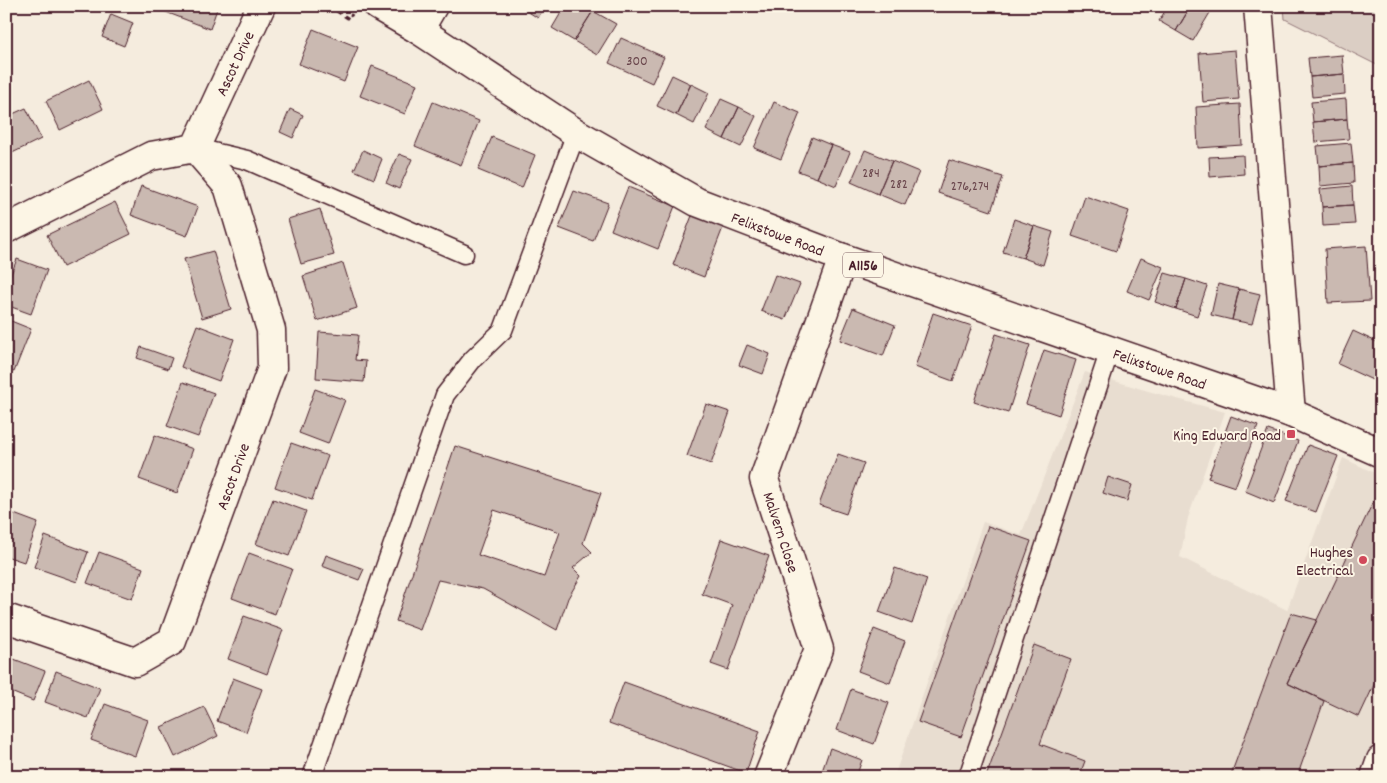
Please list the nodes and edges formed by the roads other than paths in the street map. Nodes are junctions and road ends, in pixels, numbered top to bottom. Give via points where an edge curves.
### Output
1 (261, 6) edge
2 (433, 6) edge
3 (1258, 6) edge
4 (365, 10) edge
5 (419, 30) junction
6 (576, 133) junction
7 (195, 148) junction
8 (6, 229) edge
9 (464, 254) dead end
10 (843, 258) junction
11 (1110, 350) junction
12 (1291, 413) junction
13 (1381, 453) edge
14 (6, 618) edge
15 (1381, 760) edge
16 (312, 777) edge
17 (768, 777) edge
18 (968, 777) edge
19 (1375, 777) edge

1 - 7 street, Ascot Drive
2 - 5 street
3 - 12 street
4 - 5 street, Felixstowe Road / A1156
5 - 6 street, Felixstowe Road / A1156
6 - 10 street, Felixstowe Road / A1156 via 697,202
6 - 16 lane via 503,330 473,359 445,396
7 - 8 street via 151,156
7 - 9 lane via 247,160
7 - 14 street, Ascot Drive via 228,186 271,330 272,368 172,641 136,662
10 - 11 street, Felixstowe Road / A1156
10 - 17 street, Malvern Close via 764,479 819,649
11 - 12 street, Felixstowe Road / A1156
11 - 18 lane
12 - 13 street, Felixstowe Road / A1156
15 - 19 street

